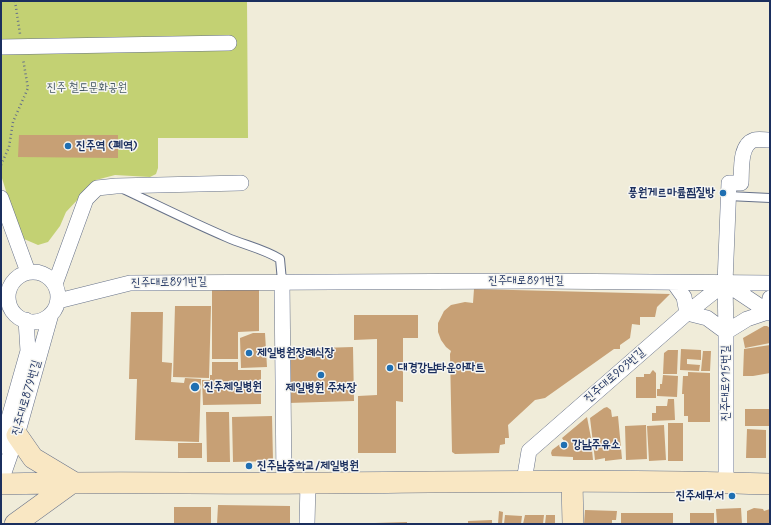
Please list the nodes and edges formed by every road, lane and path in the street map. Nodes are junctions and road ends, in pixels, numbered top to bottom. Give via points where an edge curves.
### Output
1 (15, 1) edge
2 (229, 43) dead end
3 (1, 47) edge
4 (22, 47) junction
5 (770, 140) edge
6 (1, 165) edge
7 (241, 183) dead end
8 (116, 186) junction
9 (728, 196) junction
10 (1, 198) edge
11 (770, 198) edge
12 (28, 272) junction
13 (282, 281) junction
14 (674, 283) junction
15 (725, 283) junction
16 (770, 283) edge
17 (55, 284) junction
18 (58, 301) junction
19 (769, 308) edge
20 (687, 313) junction
21 (51, 314) junction
22 (26, 320) junction
23 (726, 332) junction
24 (9, 440) edge
25 (1, 481) edge
26 (524, 481) junction
27 (73, 482) junction
28 (572, 482) junction
29 (726, 482) junction
30 (284, 483) junction
31 (308, 483) junction
32 (1, 484) edge
33 (770, 484) edge
34 (16, 524) edge
35 (306, 524) edge
36 (573, 524) edge

1 - 4 path
2 - 4 street
3 - 4 street
4 - 6 path via 28,88 13,122 9,147
5 - 9 street via 754,140 746,146 742,158 741,183 729,183
7 - 8 street
8 - 13 lane via 209,230 270,253 280,259
8 - 17 street via 97,188 86,199
9 - 11 lane
9 - 15 street, 진주대로915번길
10 - 12 street
12 - 17 street via 43,274
12 - 22 street via 14,281 9,296 13,311
13 - 14 street, 진주대로891번길 via 535,280
13 - 18 street, 진주대로891번길 via 130,283
13 - 30 street
14 - 15 street, 진주대로891번길
14 - 20 street via 684,297
15 - 16 street, 진주대로891번길
15 - 19 street
15 - 20 street, 진주대로903번길
15 - 23 street, 진주대로915번길
17 - 18 street
18 - 21 street
19 - 23 street
20 - 23 street via 707,318
20 - 26 street, 진주대로903번길 via 529,451
21 - 22 street via 39,321
21 - 24 street, 진주대로879번길
22 - 24 street via 28,351
23 - 29 street, 진주대로915번길
24 - 25 street, 진주대로879번길
24 - 27 street
26 - 28 street
26 - 31 street
27 - 30 street
27 - 32 street
27 - 34 street
28 - 29 street
28 - 36 street
29 - 33 street
30 - 31 street
31 - 35 street

